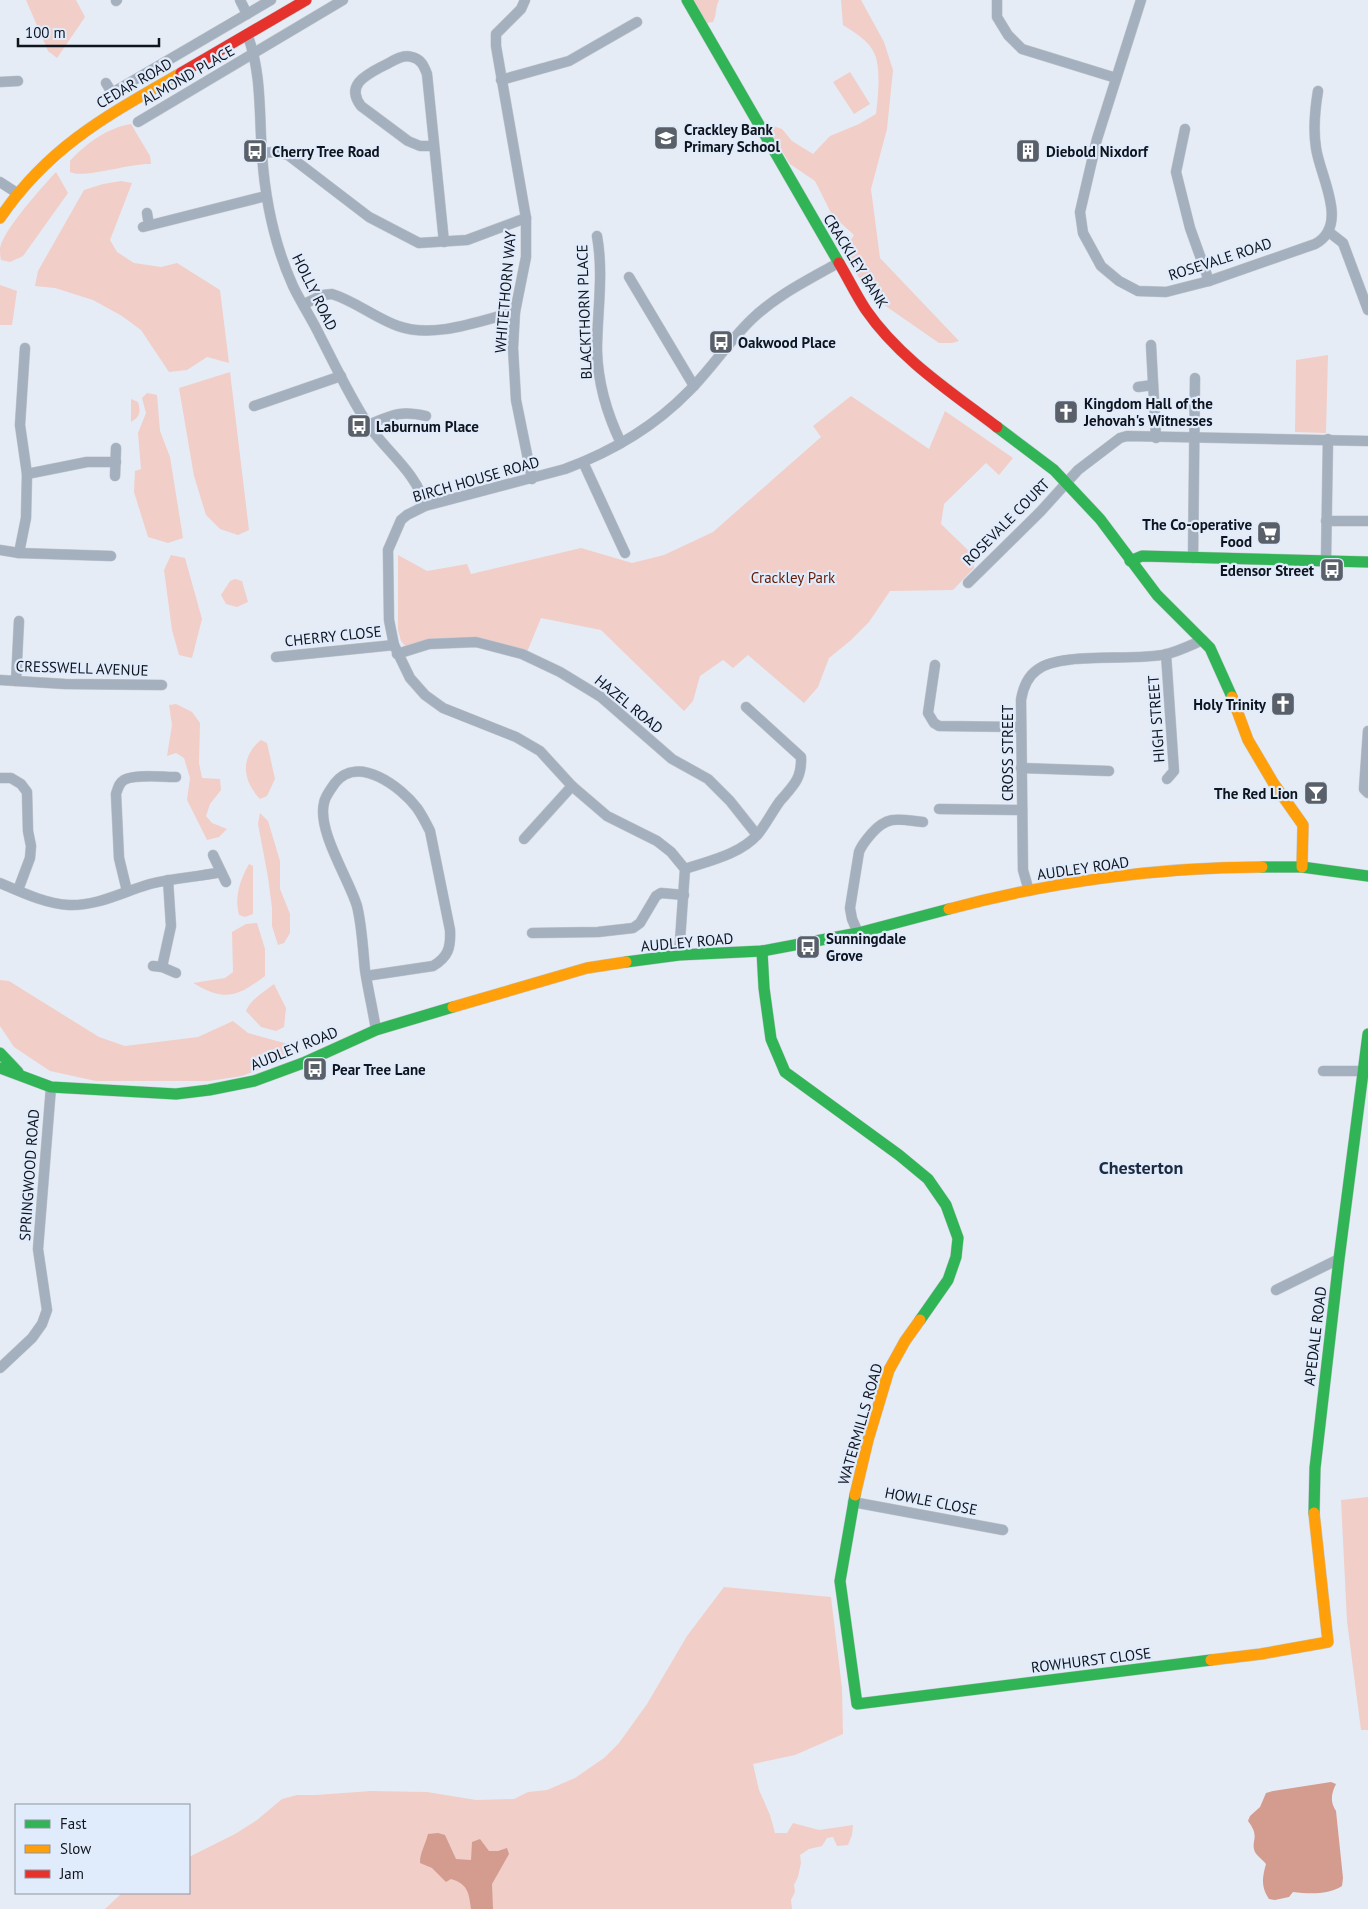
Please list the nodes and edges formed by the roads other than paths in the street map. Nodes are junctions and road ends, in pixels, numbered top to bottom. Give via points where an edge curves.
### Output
1 (240, 0) edge
2 (271, 0) edge
3 (306, 0) edge
4 (344, 0) edge
5 (525, 0) edge
6 (687, 0) edge
7 (998, 0) edge
8 (1141, 0) edge
9 (247, 14) junction
10 (637, 22) dead end
11 (247, 34) junction
12 (253, 54) junction
13 (1116, 78) junction
14 (501, 80) junction
15 (18, 81) dead end
16 (0, 82) edge
17 (106, 83) dead end
18 (1318, 91) dead end
19 (140, 116) dead end
20 (1185, 129) dead end
21 (434, 146) junction
22 (262, 153) junction
23 (0, 182) edge
24 (17, 193) junction
25 (266, 196) junction
26 (147, 213) dead end
27 (0, 218) edge
28 (526, 218) junction
29 (1329, 232) junction
30 (597, 236) dead end
31 (444, 242) junction
32 (838, 263) junction
33 (630, 277) dead end
34 (1209, 282) junction
35 (304, 304) junction
36 (1368, 310) edge
37 (515, 312) junction
38 (1151, 345) dead end
39 (25, 348) dead end
40 (341, 376) junction
41 (1195, 378) dead end
42 (1153, 385) junction
43 (694, 386) junction
44 (1138, 387) dead end
45 (254, 406) dead end
46 (426, 416) dead end
47 (368, 425) junction
48 (1156, 438) junction
49 (1194, 438) junction
50 (1328, 439) junction
51 (1368, 440) edge
52 (621, 444) junction
53 (116, 448) dead end
54 (116, 462) junction
55 (583, 462) junction
56 (27, 474) junction
57 (115, 476) dead end
58 (532, 478) junction
59 (1066, 483) junction
60 (425, 506) junction
61 (1326, 521) junction
62 (1368, 521) edge
63 (0, 550) edge
64 (19, 553) junction
65 (625, 553) dead end
66 (111, 556) dead end
67 (1193, 558) junction
68 (1130, 561) junction
69 (1326, 561) junction
70 (1368, 562) edge
71 (968, 582) dead end
72 (19, 620) dead end
73 (1203, 640) junction
74 (395, 649) junction
75 (1166, 654) junction
76 (276, 657) dead end
77 (935, 665) dead end
78 (0, 680) edge
79 (16, 681) junction
80 (162, 685) dead end
81 (746, 707) dead end
82 (1021, 726) junction
83 (1368, 732) edge
84 (1021, 768) junction
85 (1109, 771) dead end
86 (176, 777) dead end
87 (0, 778) edge
88 (1167, 779) dead end
89 (572, 786) junction
90 (1368, 793) edge
91 (939, 808) dead end
92 (1022, 810) junction
93 (923, 822) dead end
94 (757, 835) junction
95 (524, 839) dead end
96 (213, 855) dead end
97 (1302, 867) junction
98 (685, 869) junction
99 (221, 872) junction
100 (1368, 876) edge
101 (168, 880) junction
102 (226, 882) dead end
103 (0, 883) edge
104 (18, 890) junction
105 (127, 891) junction
106 (1029, 891) junction
107 (684, 895) junction
108 (532, 933) dead end
109 (858, 933) junction
110 (762, 951) junction
111 (679, 954) junction
112 (176, 973) dead end
113 (366, 976) junction
114 (376, 1030) junction
115 (1368, 1034) edge
116 (0, 1053) edge
117 (0, 1068) edge
118 (1323, 1071) dead end
119 (1363, 1071) junction
120 (22, 1076) junction
121 (51, 1087) junction
122 (1339, 1259) junction
123 (1276, 1290) dead end
124 (0, 1368) edge
125 (853, 1502) junction
126 (1003, 1530) dead end
127 (1328, 1642) joint
128 (857, 1704) joint

1 - 9 street
2 - 9 street
3 - 11 street, CEDAR ROAD
4 - 12 street
5 - 14 street, WHITETHORN WAY via 521,9 496,34
6 - 32 street, CRACKLEY BANK
7 - 13 street via 997,17 1022,49
8 - 13 street, ROSEVALE ROAD
9 - 17 street, CEDAR ROAD via 112,93
10 - 14 street via 569,61
11 - 12 street, HOLLY ROAD
11 - 24 street, CEDAR ROAD via 100,120 52,155
12 - 19 street, ALMOND PLACE
12 - 22 street, HOLLY ROAD via 258,78
13 - 34 street, ROSEVALE ROAD via 1097,139 1080,212 1083,233 1101,266 1138,291 1166,292
14 - 28 street, WHITETHORN WAY
15 - 16 street
18 - 29 street via 1316,147 1332,207
20 - 34 street via 1176,172 1190,228
21 - 21 street via 424,64 413,57 401,57 359,82 355,91 361,106 408,142
21 - 31 street
22 - 25 street, HOLLY ROAD
22 - 31 street via 288,155 369,217 419,242
23 - 24 street
24 - 27 street, CEDAR ROAD
25 - 26 street via 146,226
25 - 35 street, HOLLY ROAD via 280,254
28 - 31 street via 467,240
28 - 37 street, WHITETHORN WAY via 526,257
29 - 34 street, ROSEVALE ROAD via 1315,244
29 - 36 street via 1343,243
30 - 52 street, BLACKTHORN PLACE via 601,273 599,378 609,419
32 - 43 street, BIRCH HOUSE ROAD via 794,287 754,317
32 - 59 street, CRACKLEY BANK via 866,310 904,354 1054,470
33 - 43 street
35 - 37 street via 332,294 397,326 419,330 451,328
35 - 40 street, HOLLY ROAD
37 - 58 street, WHITETHORN WAY via 516,400
38 - 42 street
39 - 56 street via 20,425
40 - 45 street
40 - 47 street, HOLLY ROAD
41 - 49 street
42 - 44 street
42 - 48 street
43 - 52 street, BIRCH HOUSE ROAD via 654,422
46 - 47 street via 408,412
47 - 60 street, HOLLY ROAD via 412,478
48 - 49 street, ROSEVALE COURT
48 - 59 street, ROSEVALE COURT via 1120,438
49 - 50 street, ROSEVALE COURT
49 - 67 street
50 - 51 street, ROSEVALE COURT
50 - 61 street
52 - 55 street, BIRCH HOUSE ROAD
53 - 54 street
54 - 56 street via 87,462
54 - 57 street
55 - 58 street, BIRCH HOUSE ROAD
55 - 65 street
56 - 64 street via 26,518
58 - 60 street, BIRCH HOUSE ROAD
59 - 68 street, CRACKLEY BANK via 1100,519
59 - 71 street, ROSEVALE COURT
60 - 74 street, BIRCH HOUSE ROAD via 401,520 388,550 390,620
61 - 62 street
61 - 69 street
63 - 64 street
64 - 66 street
67 - 68 street via 1142,556
67 - 69 street
68 - 73 street, CRACKLEY BANK via 1157,595
69 - 70 street
72 - 79 street
73 - 75 street, CROSS STREET
73 - 97 street, CRACKLEY BANK via 1217,659 1248,740 1303,825
74 - 76 street, CHERRY CLOSE
74 - 89 street, BIRCH HOUSE ROAD via 410,678 425,695 443,708 516,737 540,751
74 - 94 street, HAZEL ROAD via 476,642 522,654 560,672 601,697 672,759 708,779
75 - 82 street, CROSS STREET via 1058,661 1041,667 1031,675 1022,691
75 - 88 street, HIGH STREET via 1174,771
77 - 82 street via 928,712 938,726
78 - 79 street, CRESSWELL AVENUE
79 - 80 street, CRESSWELL AVENUE
81 - 94 street via 802,758 799,779
82 - 84 street, CROSS STREET
83 - 90 street via 1364,789
84 - 85 street
84 - 92 street, CROSS STREET
86 - 105 street via 131,777 119,786 116,794 119,858
87 - 104 street via 11,778 27,792 30,858
89 - 95 street
89 - 98 street, BIRCH HOUSE ROAD via 607,816 657,842
91 - 92 street
92 - 106 street, CROSS STREET via 1024,870
93 - 109 street via 885,821 863,844 850,908
94 - 98 street via 729,854
96 - 99 street
97 - 100 street, AUDLEY ROAD
97 - 106 street, AUDLEY ROAD via 1190,870 1098,879
98 - 107 street
99 - 101 street
99 - 102 street
101 - 105 street
101 - 112 street via 171,926 158,966
103 - 104 street
104 - 105 street via 67,905 105,900
106 - 109 street, AUDLEY ROAD via 971,902
107 - 108 street via 656,896 640,923 633,928
107 - 111 street
109 - 110 street, AUDLEY ROAD
110 - 111 street, AUDLEY ROAD
110 - 125 street, WATERMILLS ROAD via 770,1038 786,1072 928,1179 946,1205 958,1238 948,1280 905,1341 889,1370
111 - 114 street, AUDLEY ROAD via 587,968
113 - 113 street via 357,907 323,816 324,803 338,779 348,772 360,770 393,787 416,807 424,819 430,831 451,936 447,954 432,966
113 - 114 street
114 - 121 street, AUDLEY ROAD via 304,1063 259,1079 209,1090 176,1094
115 - 119 street, APEDALE ROAD
116 - 120 street, AUDLEY ROAD
117 - 120 street, AUDLEY ROAD
118 - 119 street
119 - 122 street, APEDALE ROAD
120 - 121 street, AUDLEY ROAD
121 - 124 street, SPRINGWOOD ROAD via 38,1249 47,1310 32,1338
122 - 123 street
122 - 127 street, APEDALE ROAD via 1315,1468 1314,1518
125 - 126 street, HOWLE CLOSE
125 - 128 street, WATERMILLS ROAD via 840,1581
127 - 128 street, ROWHURST CLOSE via 1261,1654

